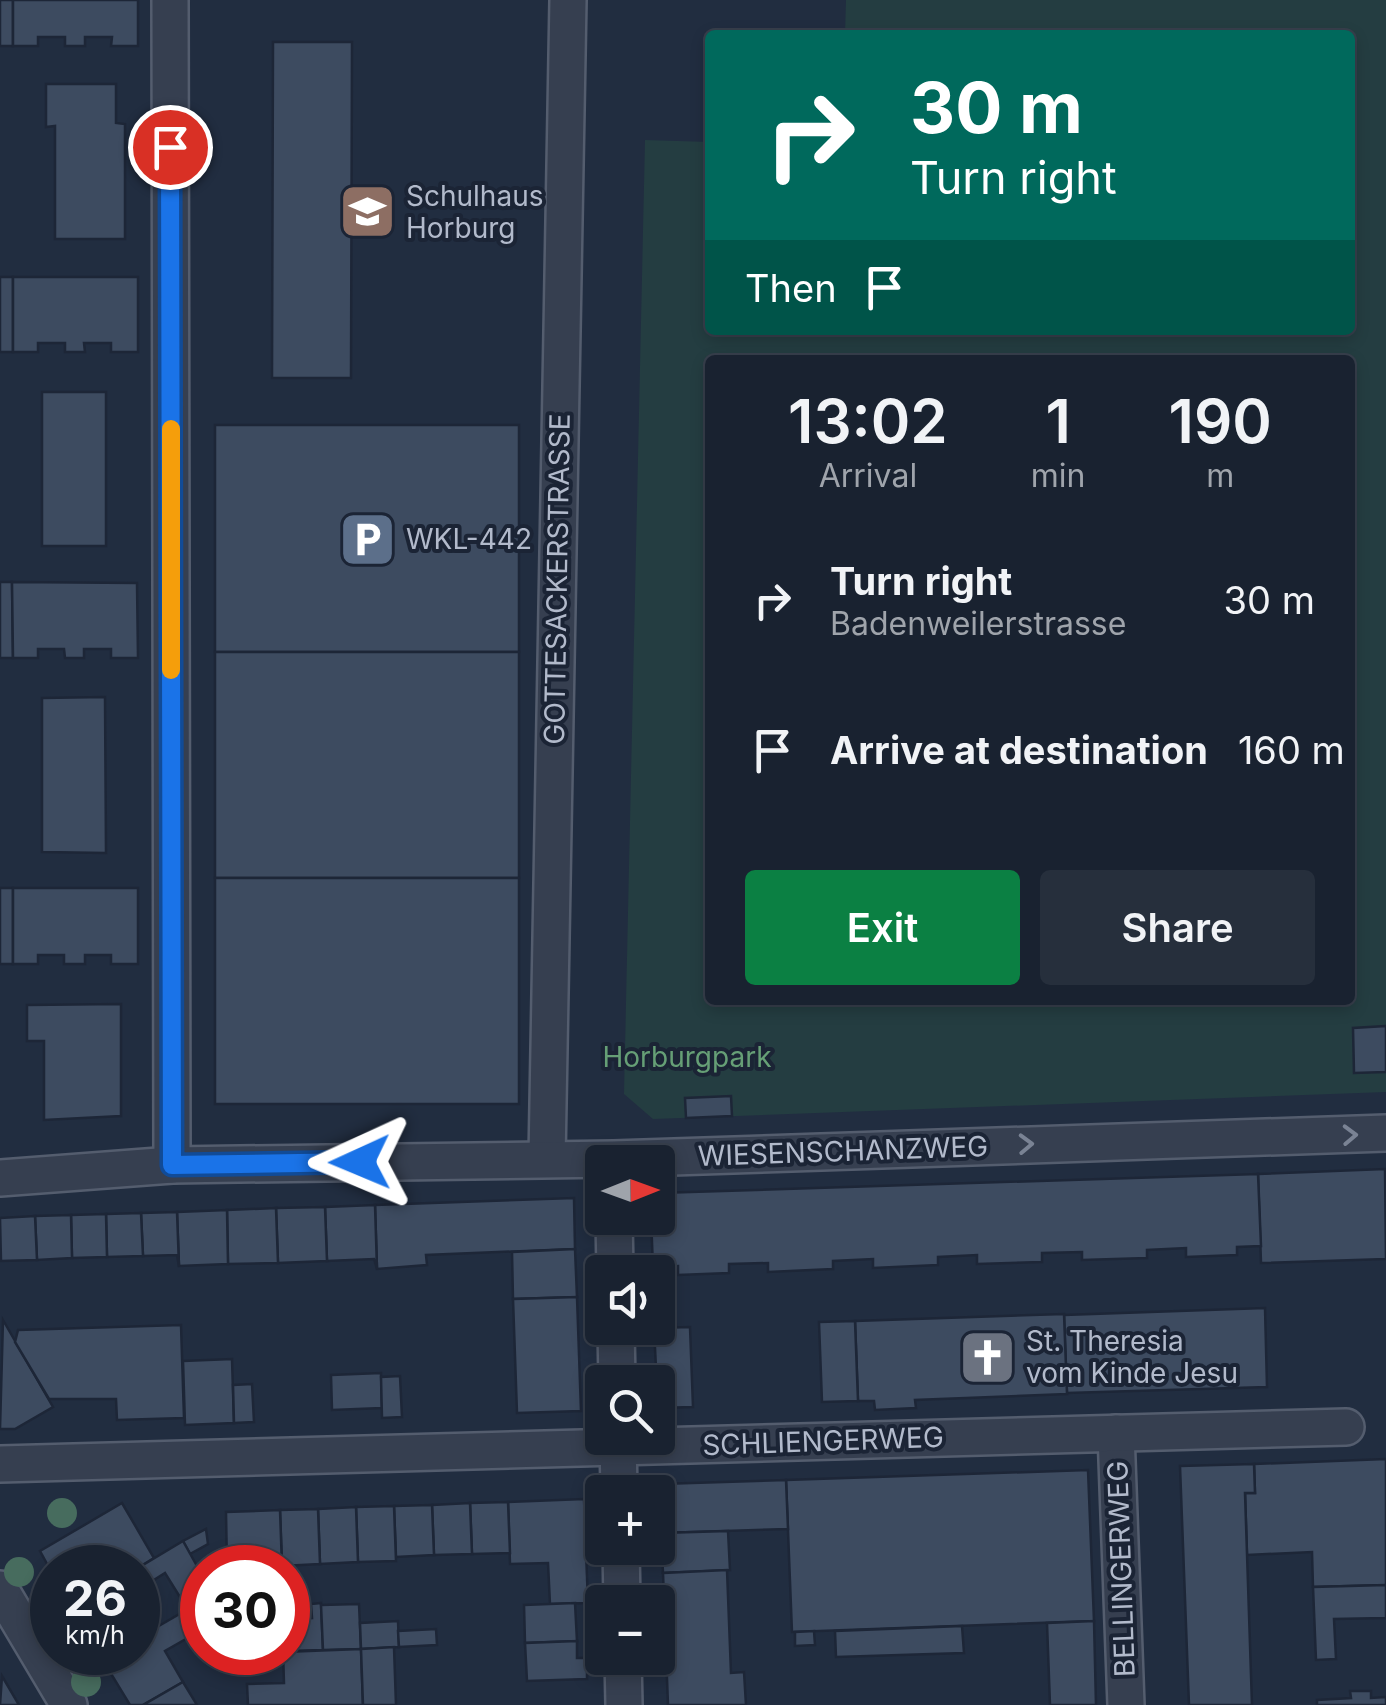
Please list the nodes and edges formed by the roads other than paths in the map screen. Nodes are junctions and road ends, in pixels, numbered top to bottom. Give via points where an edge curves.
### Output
1 (170, 0) edge
2 (568, 0) edge
3 (1386, 1133) edge
4 (547, 1159) junction
5 (675, 1159) edge
6 (585, 1160) edge
7 (172, 1165) junction
8 (0, 1178) edge
9 (1346, 1427) dead end
10 (1116, 1433) junction
11 (675, 1441) edge
12 (585, 1443) edge
13 (0, 1464) edge
14 (0, 1589) edge
15 (623, 1675) edge
16 (70, 1705) edge
17 (624, 1705) edge
18 (1126, 1705) edge

1 - 7 street
2 - 4 street, GOTTESACKERSTRASSE
5 -> 3 street, WIESENSCHANZWEG
4 - 6 street, WIESENSCHANZWEG
4 - 7 street, WIESENSCHANZWEG
7 - 8 street, WIESENSCHANZWEG
9 - 10 street, SCHLIENGERWEG
10 - 11 street, SCHLIENGERWEG
10 - 18 street, BELLINGERWEG
12 - 13 street, SCHLIENGERWEG
14 - 16 street
15 - 17 street

